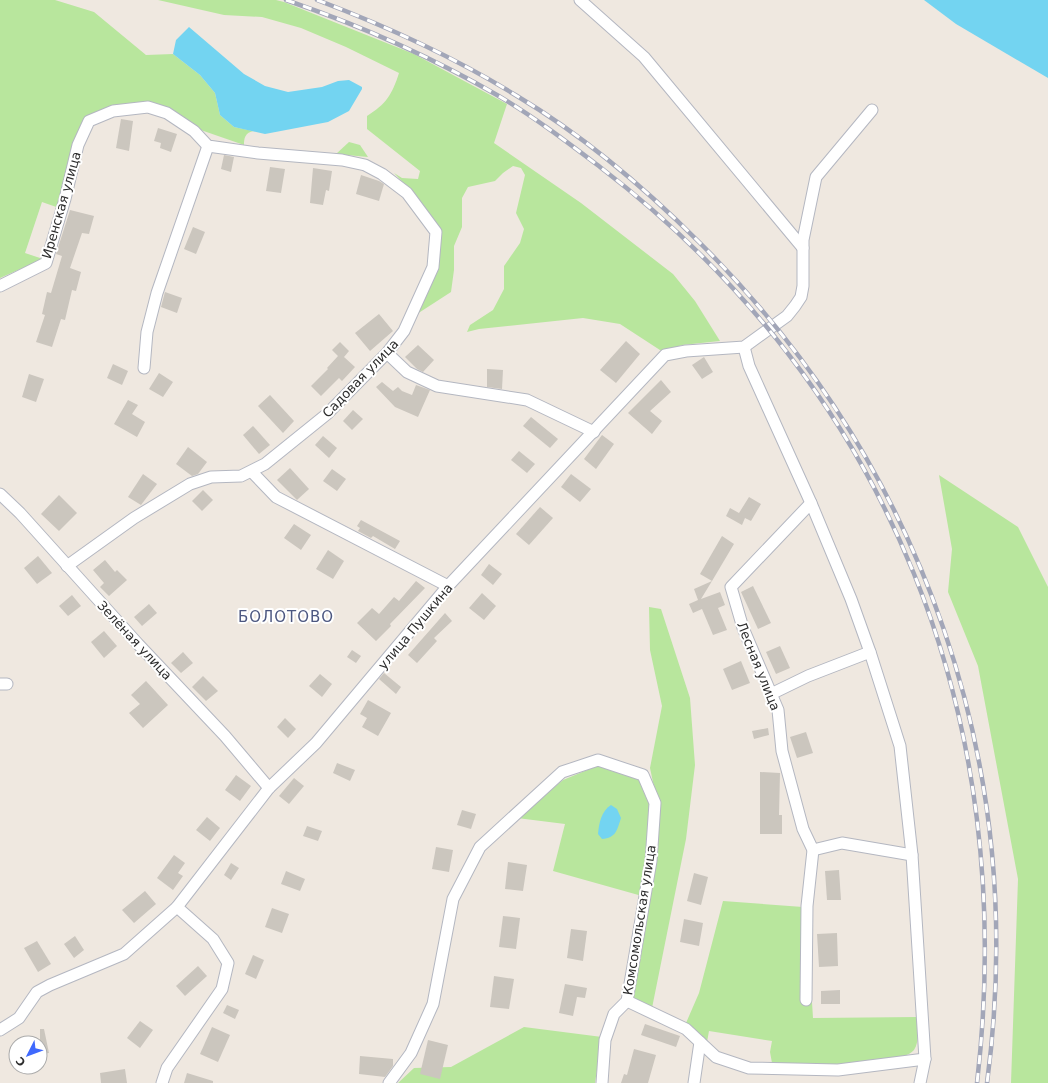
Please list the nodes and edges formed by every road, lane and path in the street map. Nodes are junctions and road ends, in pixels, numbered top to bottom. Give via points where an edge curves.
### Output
1 (580, 0) edge
2 (872, 110) dead end
3 (208, 146) junction
4 (803, 248) junction
5 (0, 286) edge
6 (744, 347) junction
7 (386, 353) junction
8 (144, 368) dead end
9 (594, 432) junction
10 (252, 472) junction
11 (0, 494) edge
12 (811, 503) junction
13 (67, 566) junction
14 (448, 586) junction
15 (870, 652) junction
16 (771, 694) junction
17 (269, 788) junction
18 (813, 850) junction
19 (912, 855) junction
20 (177, 907) junction
21 (806, 1000) dead end
22 (627, 1001) junction
23 (0, 1030) edge
24 (700, 1042) junction
25 (925, 1059) junction
26 (162, 1083) edge
27 (389, 1083) edge
28 (602, 1083) edge
29 (694, 1083) edge
30 (920, 1083) edge

1 - 4 street via 644,57
2 - 4 street via 816,177
3 - 5 street, Иренская улица via 194,131 167,113 148,106 113,111 89,121 78,145 46,263
3 - 7 street, Садовая улица via 342,160 365,165 407,193 436,232 433,267 404,331
3 - 8 street via 156,292 147,332
4 - 6 street via 803,286 796,306 787,316
6 - 9 street, улица Пушкина via 665,355
6 - 12 street via 749,366
7 - 9 street via 407,372 437,386 527,400
7 - 10 street, Садовая улица via 327,414
9 - 14 street, улица Пушкина
10 - 13 street, Садовая улица via 241,476 210,477 190,484 134,518
10 - 14 street via 276,497
11 - 13 street, Зелёная улица
12 - 15 street
12 - 16 street, Лесная улица via 731,587 742,628
13 - 17 street, Зелёная улица via 226,736
14 - 17 street, улица Пушкина via 316,743
15 - 16 street via 808,676
15 - 19 street via 900,746
16 - 18 street, Лесная улица via 778,710 782,751 803,830
17 - 20 street, улица Пушкина
18 - 19 street via 842,842
18 - 21 street via 807,906
19 - 25 street
20 - 23 street, улица Пушкина via 124,954 38,992 19,1018
20 - 26 street via 213,939 228,963 222,989 167,1068
22 - 24 street via 686,1029
22 - 27 street, Комсомольская улица via 651,861 655,803 642,775 598,760 562,772 480,847 453,899 433,1004 411,1053
22 - 28 street, Комсомольская улица via 614,1014 605,1040
24 - 25 street via 716,1056 749,1068 838,1070
24 - 29 street
25 - 30 street

